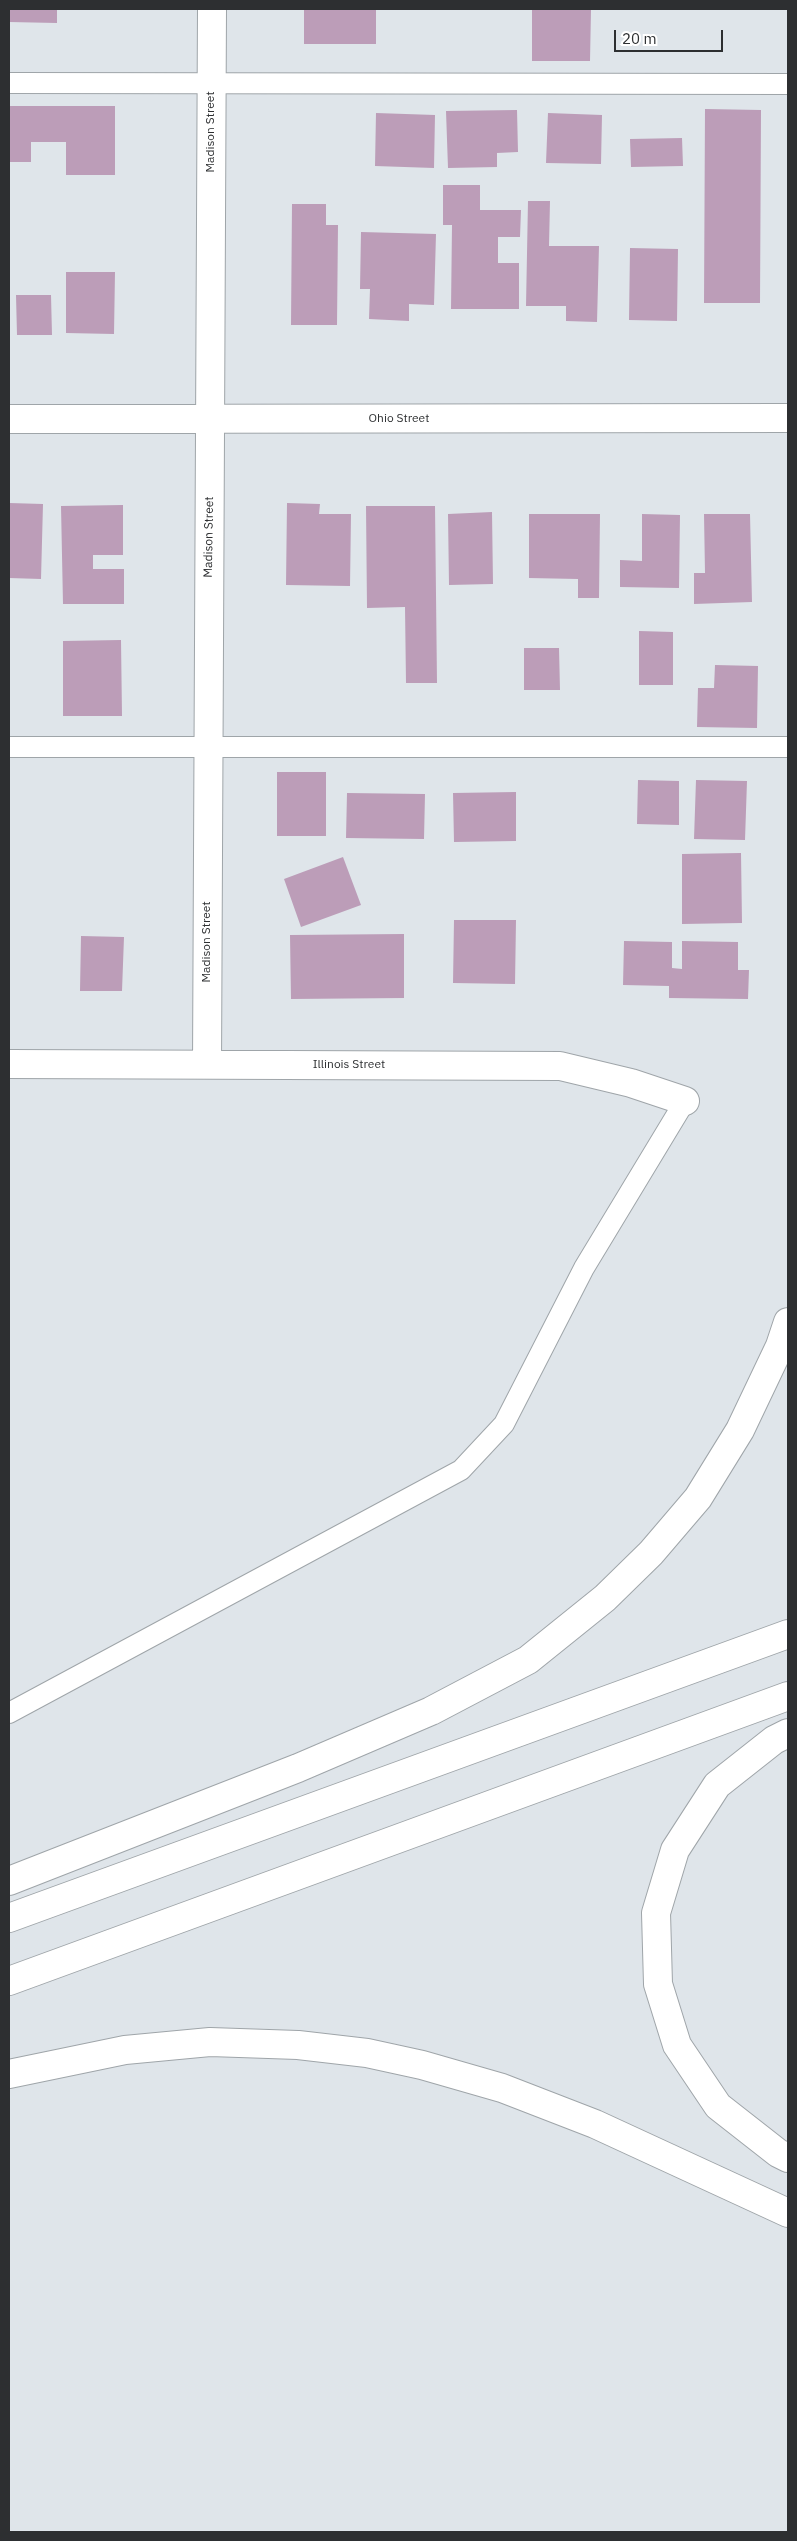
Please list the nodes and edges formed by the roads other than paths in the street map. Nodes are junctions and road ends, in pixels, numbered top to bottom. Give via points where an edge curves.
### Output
1 (212, 9) edge
2 (211, 82) junction
3 (9, 83) edge
4 (788, 84) edge
5 (788, 418) edge
6 (9, 419) edge
7 (208, 419) junction
8 (9, 747) edge
9 (207, 747) junction
10 (788, 747) edge
11 (9, 1064) edge
12 (207, 1064) junction
13 (685, 1101) joint
14 (788, 1322) edge
15 (788, 1634) edge
16 (788, 1696) edge
17 (9, 1713) edge
18 (788, 1733) edge
19 (9, 1882) edge
20 (9, 1918) edge
21 (9, 1981) edge
22 (9, 2074) edge
23 (788, 2158) edge
24 (788, 2213) edge

1 - 2 main road, Madison Street
2 - 3 lane
2 - 4 lane
2 - 7 main road, Madison Street
5 - 7 main road, Ohio Street
6 - 7 main road, Ohio Street
7 - 9 main road, Madison Street
8 - 9 lane
9 - 10 lane
9 - 12 main road, Madison Street
11 - 12 main road, Illinois Street
12 - 13 main road, Illinois Street via 560,1066 631,1083
13 - 17 lane via 584,1268 504,1424 461,1470
14 - 19 main road via 740,1430 698,1498 651,1553 605,1598 528,1660 431,1711
15 - 20 main road
16 - 21 main road
18 - 23 main road via 774,1740 717,1785 675,1850 656,1913 658,1984 677,2045 718,2106
22 - 24 main road via 125,2050 210,2042 298,2045 367,2053 502,2088 595,2124

